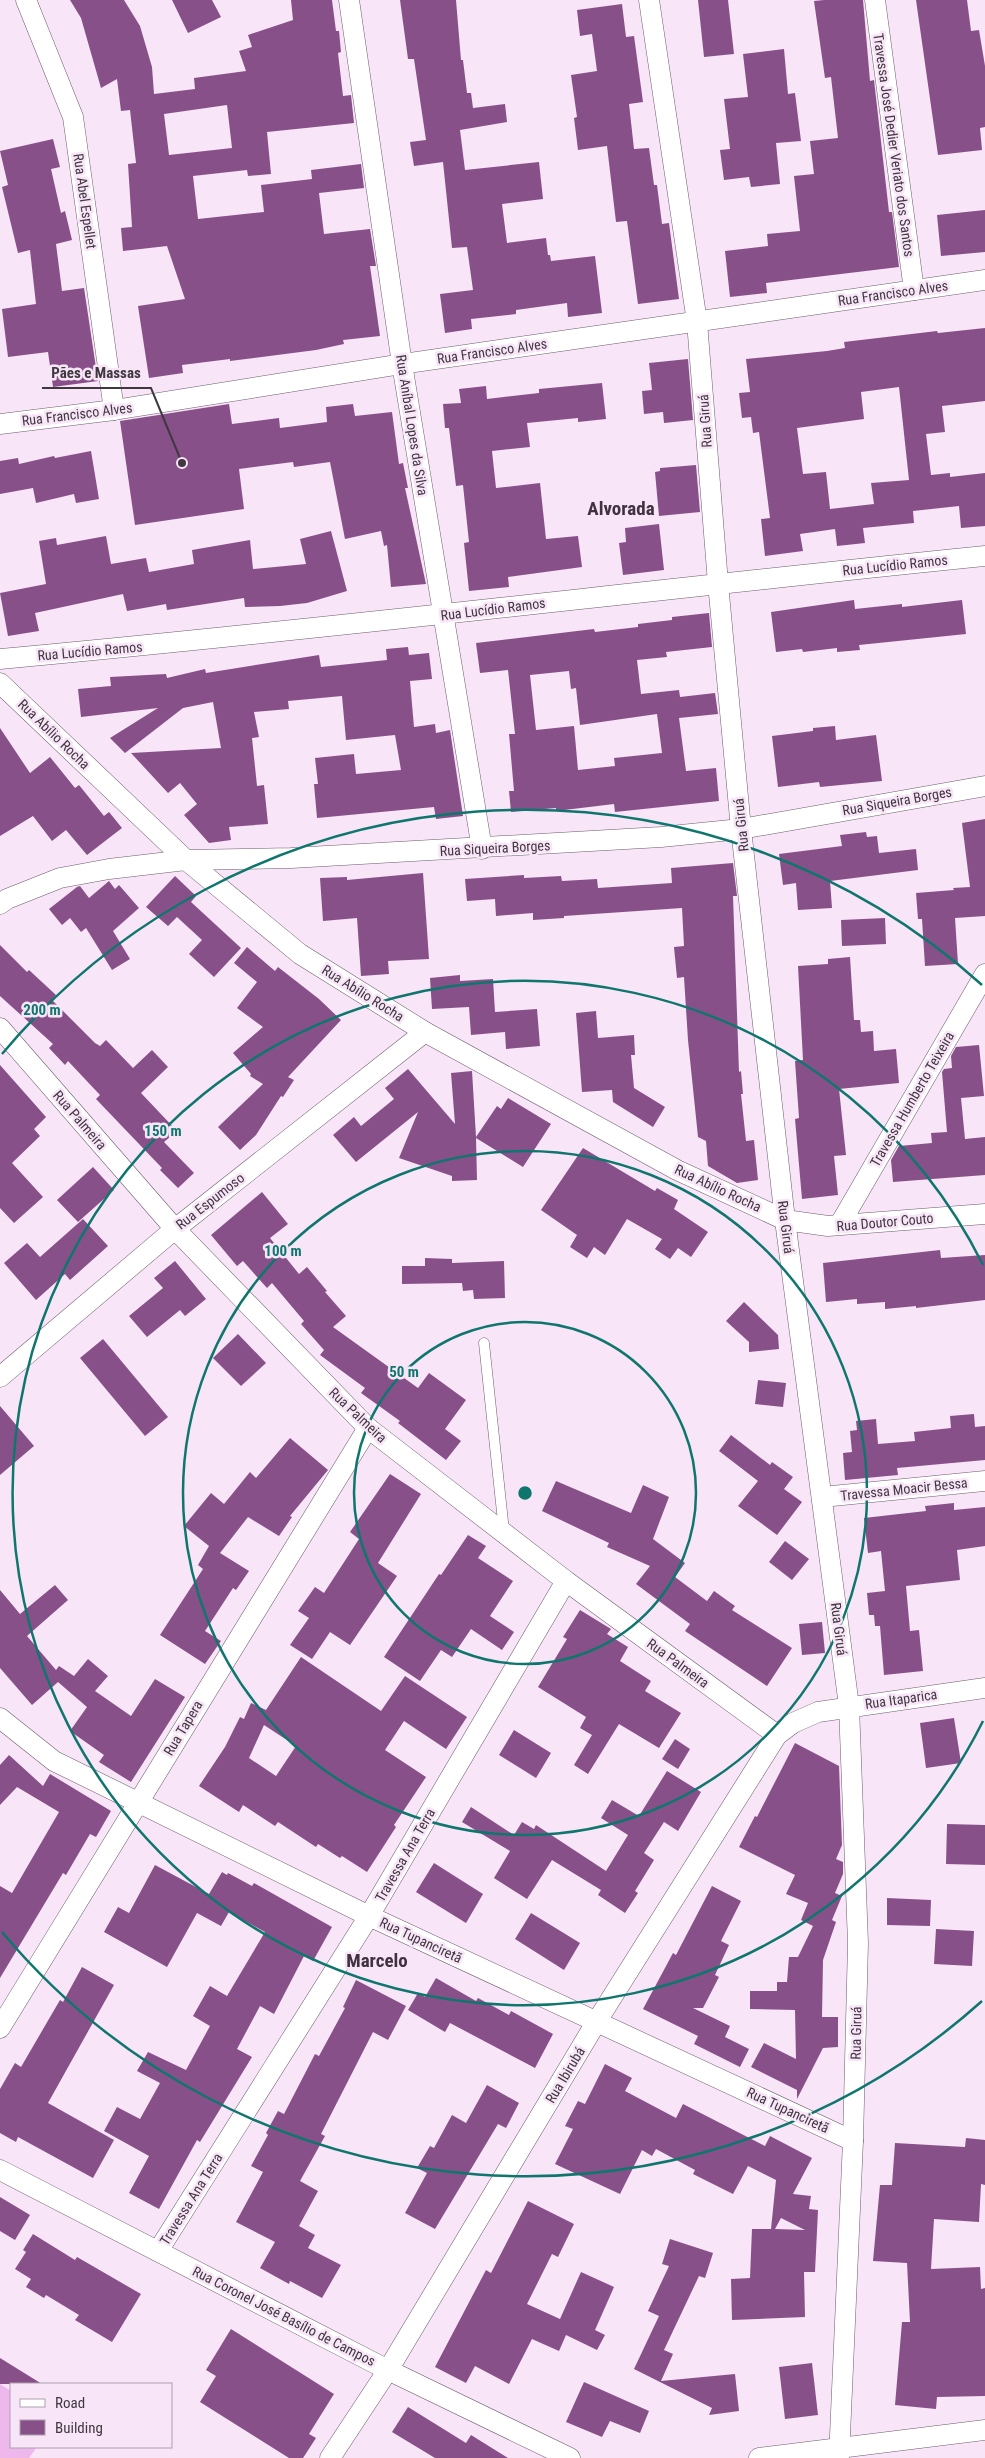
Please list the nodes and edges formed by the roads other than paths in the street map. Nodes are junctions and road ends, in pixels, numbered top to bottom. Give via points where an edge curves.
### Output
1 (26, 0) edge
2 (349, 0) edge
3 (649, 0) edge
4 (874, 0) edge
5 (985, 280) edge
6 (914, 290) junction
7 (697, 322) junction
8 (402, 364) junction
9 (114, 410) junction
10 (0, 424) edge
11 (985, 556) edge
12 (718, 583) junction
13 (444, 615) junction
14 (0, 659) edge
15 (0, 683) edge
16 (985, 786) edge
17 (741, 829) junction
18 (482, 849) junction
19 (186, 860) junction
20 (3, 902) edge
21 (985, 974) edge
22 (0, 1028) edge
23 (425, 1032) junction
24 (985, 1214) edge
25 (785, 1220) junction
26 (840, 1224) junction
27 (175, 1229) junction
28 (484, 1343) dead end
29 (0, 1377) edge
30 (368, 1428) junction
31 (985, 1481) edge
32 (822, 1497) junction
33 (505, 1535) junction
34 (566, 1581) junction
35 (985, 1688) edge
36 (849, 1706) junction
37 (818, 1712) joint
38 (0, 1718) edge
39 (777, 1735) junction
40 (138, 1801) junction
41 (369, 1916) junction
42 (597, 2021) junction
43 (0, 2028) edge
44 (853, 2141) junction
45 (0, 2170) edge
46 (158, 2251) junction
47 (388, 2370) junction
48 (985, 2430) edge
49 (839, 2453) edge
50 (330, 2458) edge
51 (570, 2458) edge
52 (759, 2458) edge

1 - 9 street, Rua Abel Espellet via 73,117
2 - 8 street, Rua Aníbal Lopes da Silva
3 - 7 street, Rua Giruá
4 - 6 street, Travessa José Dedier Veriato dos Santos
5 - 6 street, Rua Francisco Alves
6 - 7 street, Rua Francisco Alves
7 - 8 street, Rua Francisco Alves
7 - 12 street, Rua Giruá
8 - 9 street, Rua Francisco Alves
8 - 13 street, Rua Aníbal Lopes da Silva
9 - 10 street, Rua Francisco Alves
11 - 12 street, Rua Lucídio Ramos
12 - 13 street, Rua Lucídio Ramos
12 - 17 street, Rua Giruá
13 - 14 street, Rua Lucídio Ramos
13 - 18 street, Rua Aníbal Lopes da Silva
15 - 19 street, Rua Abílio Rocha
16 - 17 street, Rua Siqueira Borges
17 - 18 street, Rua Siqueira Borges
17 - 25 street, Rua Giruá
18 - 19 street, Rua Siqueira Borges
19 - 20 street, Rua Siqueira Borges via 109,868 60,878
19 - 23 street, Rua Abílio Rocha via 300,954
21 - 26 street, Travessa Humberto Teixeira
22 - 27 street, Rua Palmeira
23 - 25 street, Rua Abílio Rocha via 677,1170
23 - 27 street, Rua Espumoso
24 - 26 street, Rua Doutor Couto
25 - 26 street, Rua Doutor Couto via 828,1226
25 - 32 street, Rua Giruá
27 - 29 street, Rua Espumoso
27 - 30 street, Rua Palmeira
28 - 33 lane
30 - 33 street, Rua Palmeira
30 - 40 street, Rua Tapera
31 - 32 street, Travessa Moacir Bessa
32 - 36 street, Rua Giruá
33 - 34 street, Rua Palmeira
34 - 39 street, Rua Palmeira
34 - 41 street, Travessa Ana Terra
35 - 36 street, Rua Itaparica
36 - 37 street, Rua Itaparica
36 - 44 street, Rua Giruá via 858,1942
37 - 39 street, Rua Ibirubá via 793,1722
38 - 40 street, Rua Tupanciretã via 54,1761
39 - 42 street, Rua Ibirubá
40 - 41 street, Rua Tupanciretã
40 - 43 street, Rua Tapera
41 - 42 street, Rua Tupanciretã
41 - 46 street, Travessa Ana Terra
42 - 44 street, Rua Tupanciretã
42 - 47 street, Rua Ibirubá
44 - 49 street, Rua Giruá
45 - 46 street, Rua Coronel José Basílio de Campos
46 - 47 street, Rua Coronel José Basílio de Campos
47 - 50 street, Rua Ibirubá
47 - 51 street, Rua Coronel José Basílio de Campos
48 - 49 street
49 - 52 street

